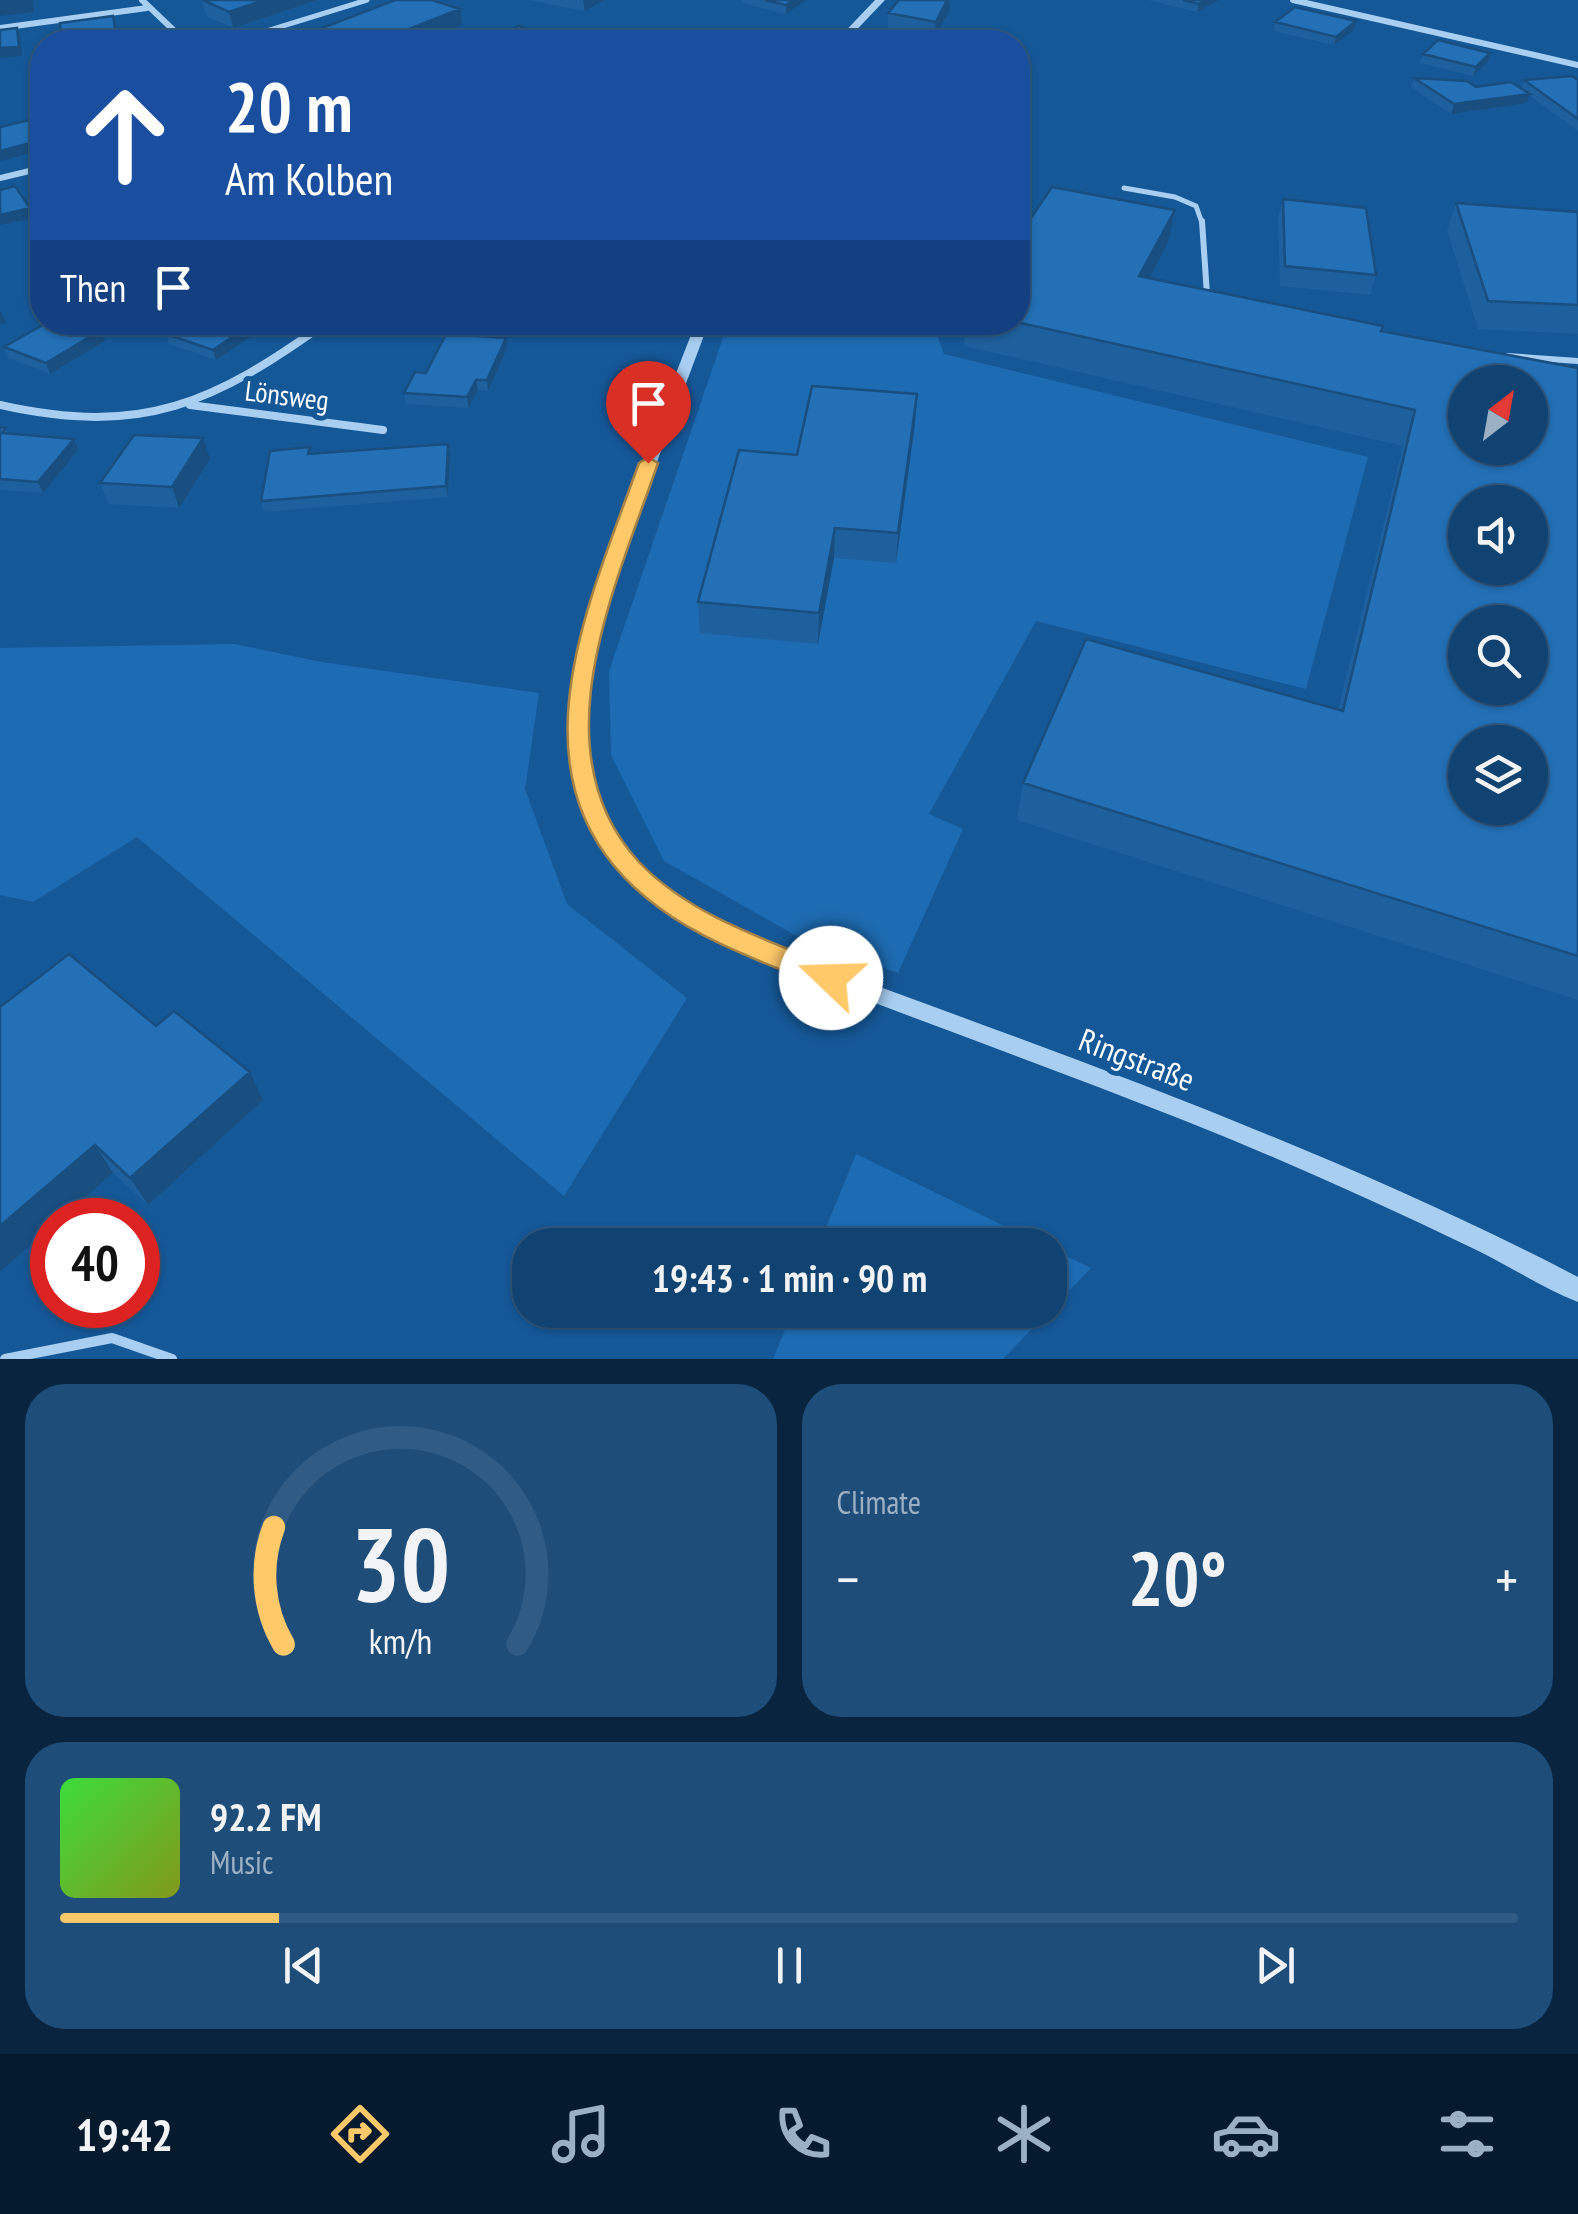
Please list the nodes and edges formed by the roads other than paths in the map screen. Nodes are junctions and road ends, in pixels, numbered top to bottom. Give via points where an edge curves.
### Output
1 (142, 0) edge
2 (367, 0) edge
3 (880, 0) edge
4 (1292, 0) edge
5 (147, 8) junction
6 (0, 28) edge
7 (172, 30) edge
8 (270, 30) edge
9 (851, 30) edge
10 (1578, 65) edge
11 (30, 171) edge
12 (0, 178) edge
13 (1124, 188) dead end
14 (1210, 302) edge
15 (309, 335) edge
16 (698, 335) edge
17 (1502, 355) edge
18 (1578, 361) edge
19 (186, 404) junction
20 (0, 406) edge
21 (383, 430) dead end
22 (1578, 1290) edge
23 (6, 1359) edge
24 (172, 1359) edge

1 - 5 street
2 - 8 lane
3 - 9 street
4 - 10 street
5 - 6 street
5 - 7 street
11 - 12 street
13 - 14 lane via 1196,206
15 - 19 street, Lönsweg via 262,368
16 - 22 street, Ringstraße via 591,628 576,727 601,832 632,871 726,934 1323,1166
17 - 18 lane
19 - 20 street, Lönsweg via 122,415
19 - 21 street, Lönsweg
23 - 24 lane via 112,1338

